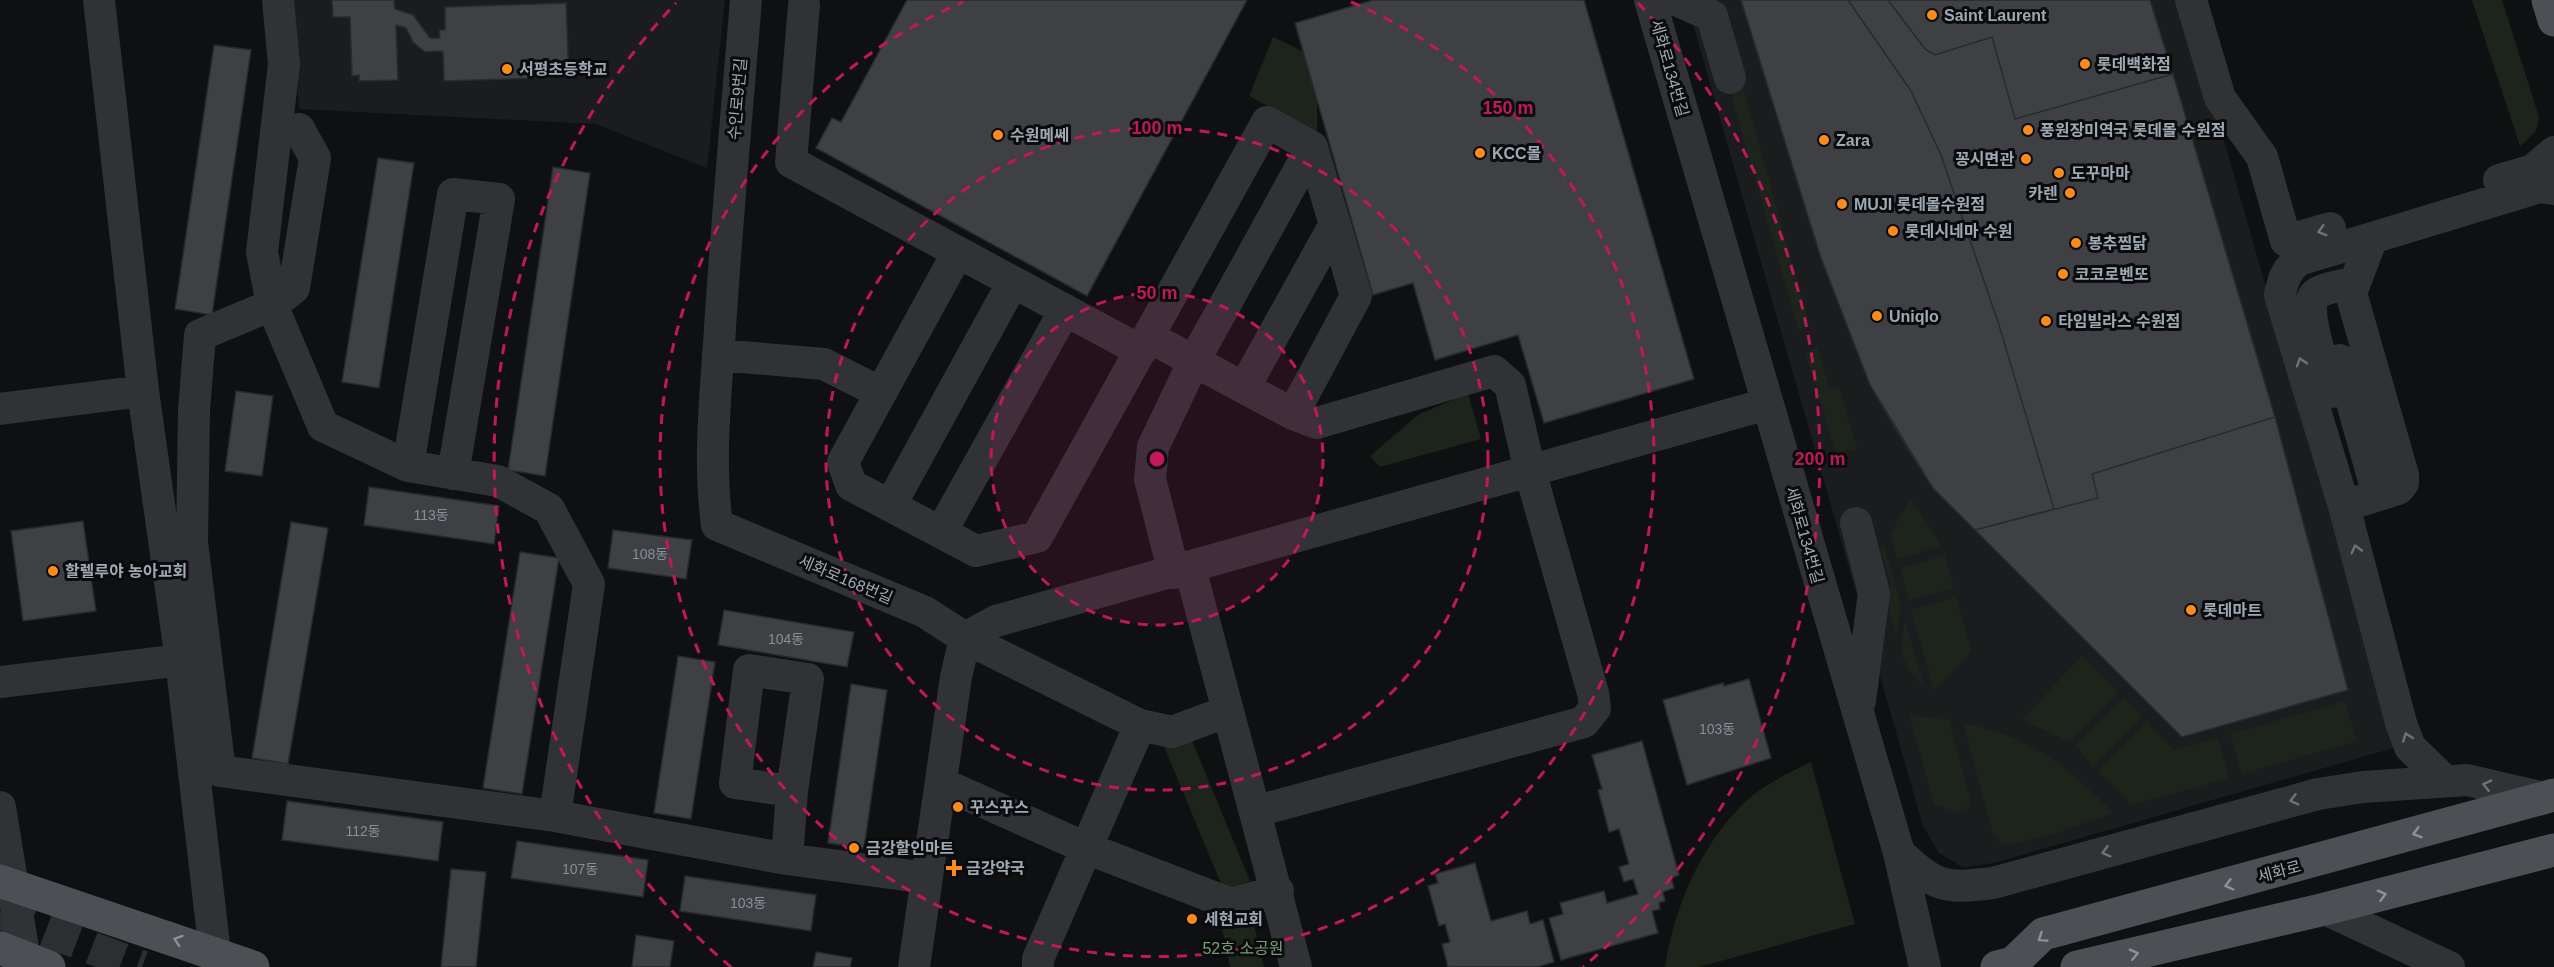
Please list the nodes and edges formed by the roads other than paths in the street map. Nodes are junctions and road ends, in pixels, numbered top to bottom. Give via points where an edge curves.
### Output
1 (99, 0) edge
2 (278, 0) edge
3 (746, 0) edge
4 (1650, 0) edge
5 (1676, 0) edge
6 (2191, 0) edge
7 (2547, 0) edge
8 (804, 5) dead end
9 (2554, 20) edge
10 (1730, 78) dead end
11 (299, 129) dead end
12 (1312, 147) junction
13 (2554, 152) edge
14 (2554, 189) edge
15 (729, 198) joint
16 (1335, 224) junction
17 (2372, 238) junction
18 (958, 252) junction
19 (1013, 282) junction
20 (2336, 287) junction
21 (272, 305) junction
22 (1065, 310) junction
23 (1145, 344) junction
24 (718, 355) junction
25 (1194, 361) junction
26 (1244, 388) junction
27 (143, 391) junction
28 (881, 393) junction
29 (1767, 404) junction
30 (0, 409) edge
31 (1293, 414) junction
32 (408, 466) junction
33 (1530, 471) junction
34 (453, 474) junction
35 (2369, 498) junction
36 (890, 506) junction
37 (1856, 523) dead end
38 (941, 532) junction
39 (1182, 570) junction
40 (965, 638) junction
41 (181, 660) junction
42 (0, 682) edge
43 (1228, 711) junction
44 (1858, 714) junction
45 (1140, 725) junction
46 (2445, 781) junction
47 (941, 783) junction
48 (792, 791) dead end
49 (2549, 796) edge
50 (0, 807) edge
51 (1257, 811) junction
52 (555, 816) junction
53 (1086, 848) junction
54 (2554, 850) edge
55 (1899, 853) junction
56 (787, 859) junction
57 (927, 878) junction
58 (6, 884) edge
59 (1278, 891) junction
60 (2325, 909) junction
61 (215, 953) junction
62 (25, 960) edge
63 (1043, 964) edge
64 (2013, 966) edge
65 (253, 967) edge
66 (914, 967) edge
67 (1296, 967) edge
68 (1925, 967) edge
69 (2077, 967) edge
70 (2449, 967) edge

1 - 27 street
2 - 21 street via 284,64 262,252
3 - 15 street, 수인로9번길
4 - 29 street, 세화로134번길
5 - 10 street via 1712,16
13 -> 6 street via 2534,170 2286,241 2262,157 2220,98
7 - 9 main road
8 - 18 street via 791,162
11 - 21 street via 315,158 294,288
12 - 16 street
12 - 23 street via 1267,122
12 - 25 street
14 - 17 street via 2540,187
15 - 24 street, 세화로168번길
16 - 26 street
16 - 31 street via 1356,296
17 - 20 street
35 -> 17 street via 2280,295 2287,271 2299,260
18 - 19 street
18 - 28 street
19 - 22 street
19 - 36 street
20 - 35 street via 2312,298 2309,312
20 - 35 street via 2351,293 2403,476 2398,489
21 - 32 street via 323,426
21 - 52 street via 201,335 192,542 220,771
22 - 23 street
22 - 38 street
23 - 25 street
23 - 38 street via 1036,537 976,551
24 - 28 street via 824,364
24 - 40 street, 세화로168번길 via 713,466 717,525 924,612
25 - 26 street
25 - 39 street via 1153,447 1150,479
26 - 31 street
27 - 30 street
27 - 41 street
28 - 36 street via 843,462 851,485
29 - 33 street
29 - 44 street, 세화로134번길
31 - 33 street via 1317,423 1494,371 1510,385
32 - 34 street
32 - 34 street via 453,194 499,199
33 - 39 street
33 - 51 street via 1593,693 1595,708 1584,722
34 - 52 street via 498,481 549,509 588,584
46 -> 35 street via 2410,747 2401,723
36 - 38 street
37 - 44 street via 1874,593
39 - 40 street via 996,621
39 - 43 street
40 - 45 street
40 - 47 street
41 - 42 street
41 - 61 street
43 - 45 street via 1172,732
43 - 51 street
44 - 55 street, 세화로134번길
45 - 53 street
49 -> 46 street via 2467,780
46 -> 55 street via 2319,794 1993,884 1953,888 1924,876
47 - 53 street
47 - 57 street
48 - 56 street
49 -> 64 main road, 세화로 via 2043,934
50 - 58 street
51 - 59 street
52 - 56 street
53 - 59 street via 1231,904
53 - 63 street
60 -> 54 main road
55 - 68 street, 세화로134번길
56 - 57 street
57 - 66 street
61 -> 58 main road
58 - 62 street
59 - 67 street
69 -> 60 main road
60 - 70 street
61 - 65 main road

